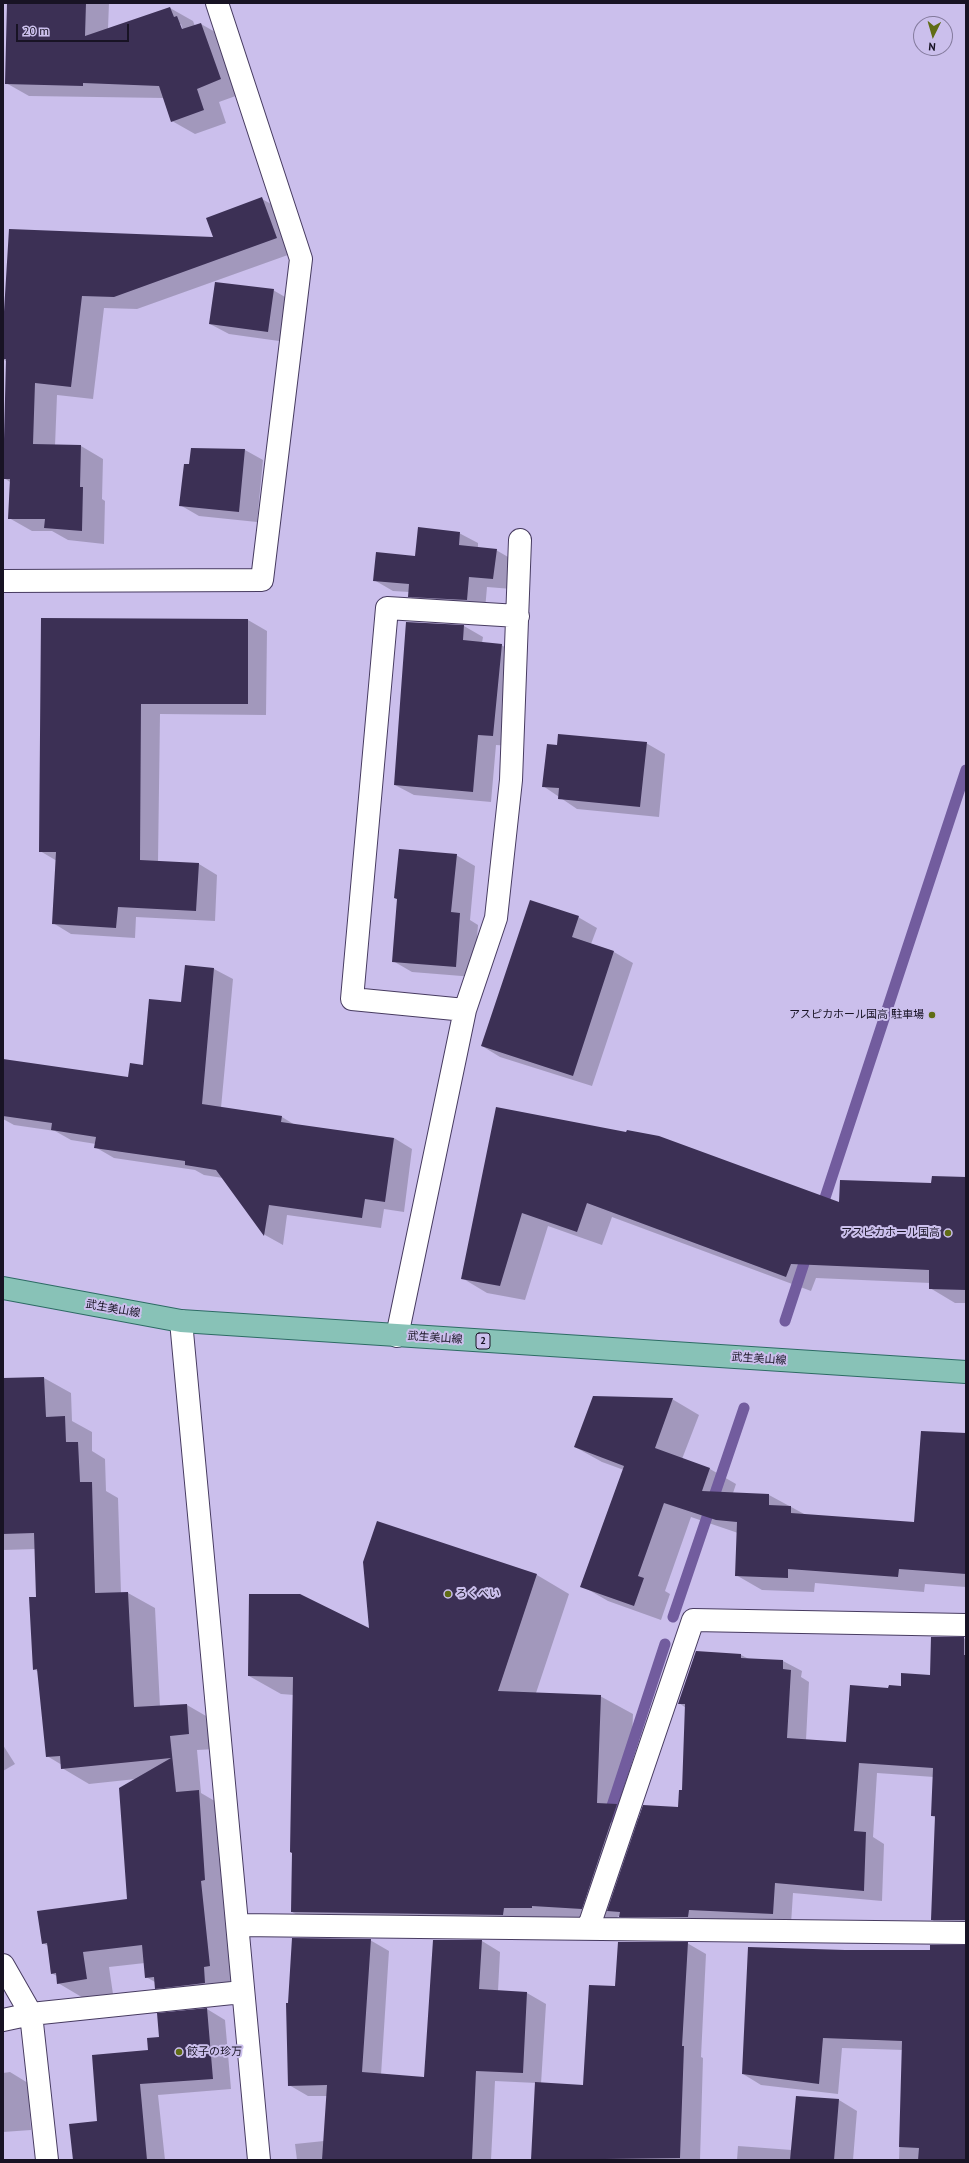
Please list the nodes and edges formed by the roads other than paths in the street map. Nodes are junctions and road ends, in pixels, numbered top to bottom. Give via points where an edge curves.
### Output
1 (217, 3) edge
2 (520, 540) dead end
3 (3, 581) edge
4 (518, 616) junction
5 (466, 1010) junction
6 (3, 1288) edge
7 (181, 1321) junction
8 (397, 1336) junction
9 (966, 1372) edge
10 (966, 1625) edge
11 (238, 1925) junction
12 (588, 1929) junction
13 (966, 1933) edge
14 (3, 1965) edge
15 (242, 1992) junction
16 (31, 2014) junction
17 (3, 2020) edge
18 (47, 2160) edge
19 (259, 2160) edge

1 - 3 street via 301,259 262,580
2 - 4 street
4 - 5 street via 511,780 496,918
4 - 5 street via 387,608 352,999
5 - 8 street
6 - 7 main road, 武生美山線 / 2
7 - 8 main road, 武生美山線 / 2
7 - 11 street
8 - 9 main road, 武生美山線 / 2
10 - 12 street via 693,1620
11 - 12 street
11 - 15 street
12 - 13 street
14 - 16 street
15 - 16 street
15 - 19 street
16 - 17 street
16 - 18 street

